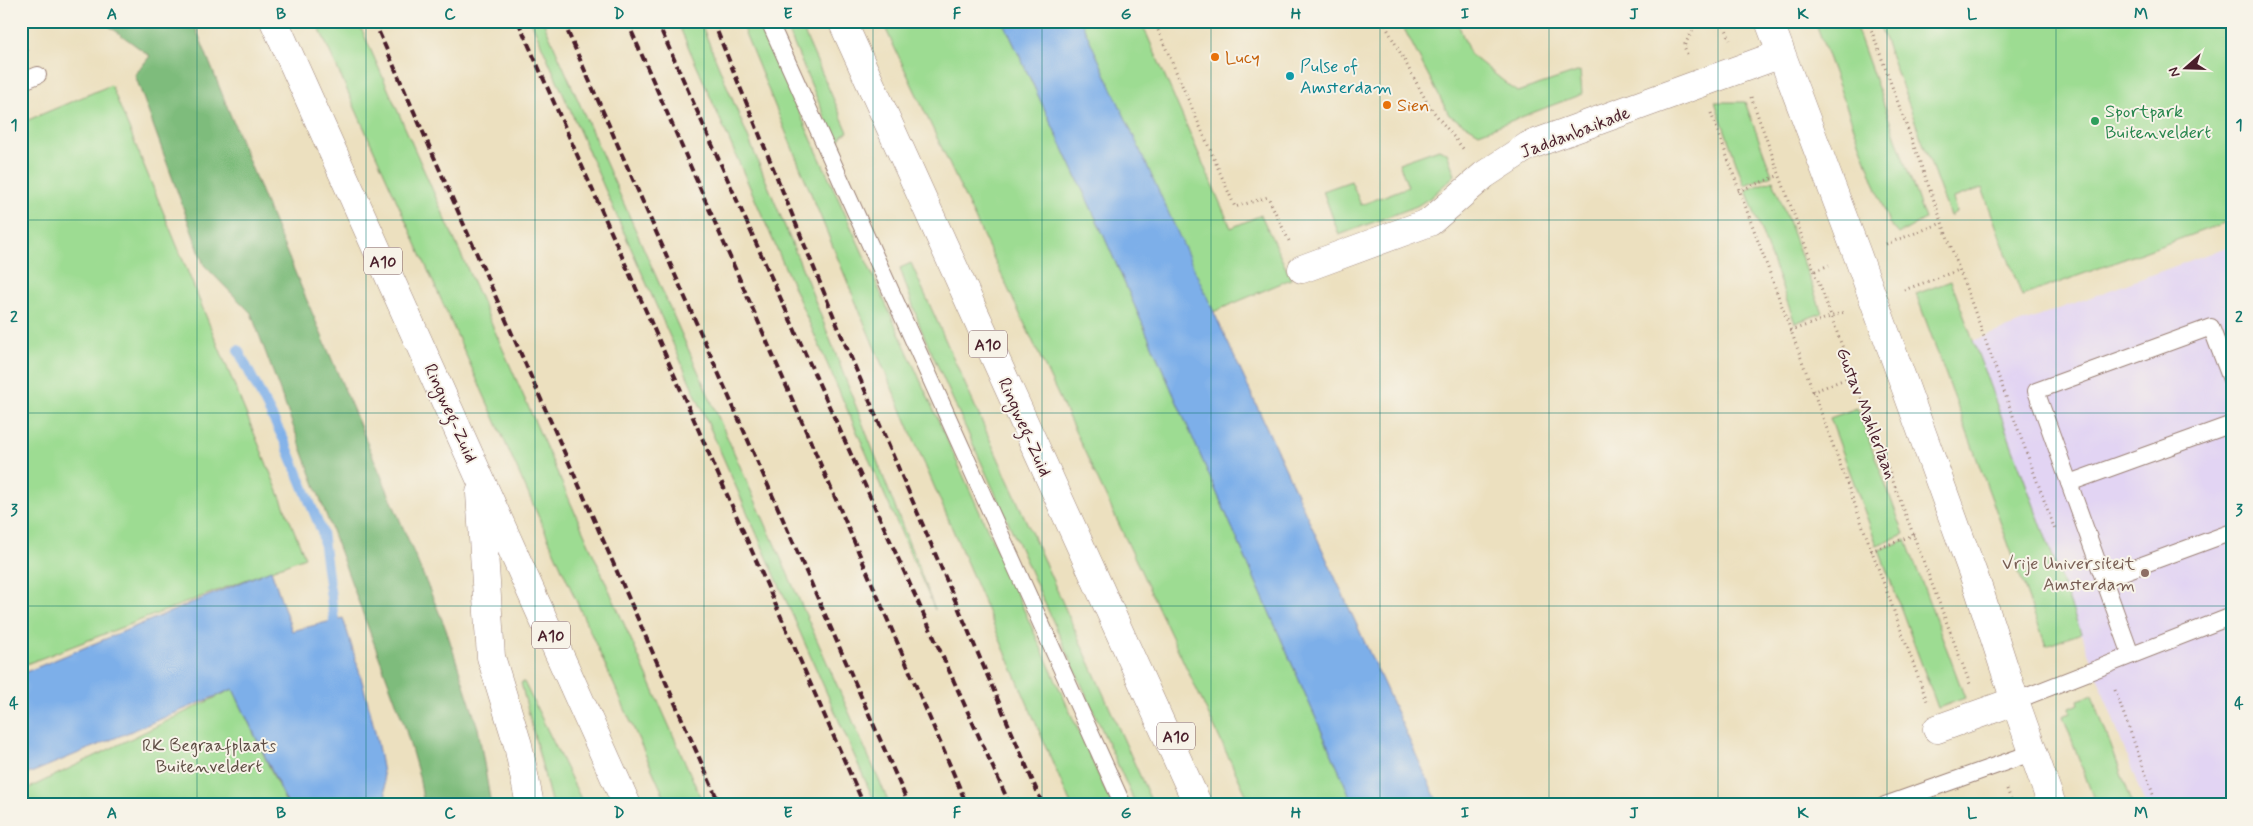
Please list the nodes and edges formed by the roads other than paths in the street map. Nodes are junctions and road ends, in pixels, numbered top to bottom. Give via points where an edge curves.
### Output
1 (274, 21) edge
2 (769, 21) edge
3 (842, 21) edge
4 (1769, 21) edge
5 (1781, 54) junction
6 (38, 75) dead end
7 (21, 82) edge
8 (1302, 269) road end
9 (2232, 382) edge
10 (2232, 424) edge
11 (479, 474) junction
12 (2069, 483) junction
13 (2232, 532) edge
14 (2104, 579) junction
15 (2232, 616) edge
16 (2131, 655) junction
17 (1134, 667) junction
18 (2015, 700) junction
19 (1937, 729) road end
20 (2034, 752) junction
21 (530, 805) edge
22 (627, 805) edge
23 (1122, 805) edge
24 (1198, 805) edge
25 (1218, 805) edge
26 (1885, 805) edge
27 (2052, 805) edge

1 - 11 main road, Ringweg-Zuid / A10
2 - 23 lane
3 - 17 main road, Ringweg-Zuid / A10
4 - 5 main road
5 - 8 main road, Jaddanbaikade via 1528,146 1484,175 1430,222
5 - 18 main road via 1979,590
6 - 7 lane
9 - 12 lane via 2212,327 2036,391
10 - 12 lane
11 - 21 main road, A10 via 491,657 518,745
11 - 22 main road, Ringweg-Zuid / A10
12 - 14 lane
13 - 14 lane
14 - 16 lane
15 - 16 lane
16 - 18 lane
17 - 24 main road, Ringweg-Zuid / A10
17 - 25 main road, A10
18 - 19 main road
18 - 20 main road
20 - 26 lane
20 - 27 main road

